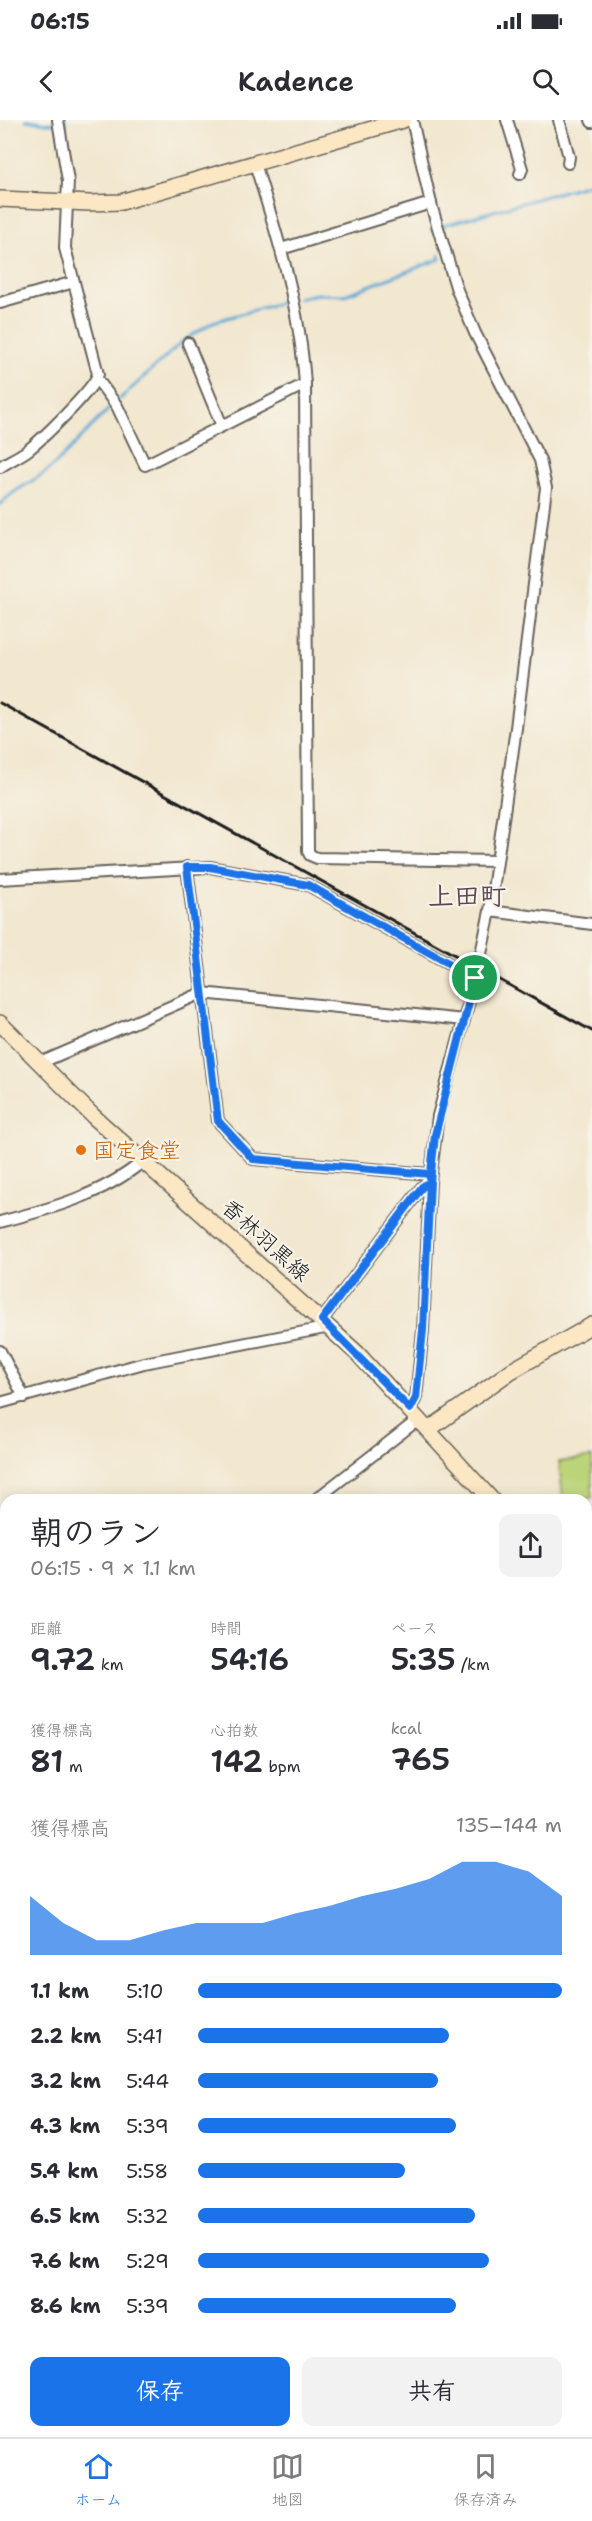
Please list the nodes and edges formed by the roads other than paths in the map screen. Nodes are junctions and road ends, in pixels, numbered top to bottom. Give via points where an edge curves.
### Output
1 (58, 120) edge
2 (403, 120) edge
3 (412, 120) edge
4 (507, 120) edge
5 (559, 120) edge
6 (568, 163) dead end
7 (255, 164) junction
8 (520, 174) dead end
9 (0, 199) edge
10 (68, 202) junction
11 (431, 203) junction
12 (281, 249) junction
13 (74, 282) junction
14 (0, 303) edge
15 (188, 343) dead end
16 (97, 379) junction
17 (305, 384) junction
18 (222, 426) junction
19 (0, 467) edge
20 (497, 861) junction
21 (187, 867) junction
22 (0, 879) edge
23 (490, 911) junction
24 (592, 924) edge
25 (475, 978) junction
26 (202, 993) junction
27 (464, 1020) junction
28 (0, 1023) edge
29 (40, 1063) junction
30 (142, 1162) junction
31 (430, 1178) junction
32 (0, 1222) edge
33 (326, 1323) junction
34 (592, 1325) edge
35 (0, 1351) edge
36 (24, 1397) junction
37 (0, 1403) edge
38 (419, 1419) junction
39 (323, 1494) edge
40 (487, 1494) edge

1 - 10 street via 69,181
2 - 7 main road
3 - 11 street
4 - 8 street via 522,169
5 - 6 street
7 - 10 main road via 121,202
7 - 12 street
9 - 10 main road
10 - 13 street via 65,248
11 - 12 street
11 - 20 street via 457,290 540,460 546,482
12 - 17 street via 299,323
13 - 14 street
13 - 16 street via 97,361
15 - 18 street
16 - 18 street via 117,406 145,465
16 - 19 street via 35,444
17 - 18 street
17 - 20 street via 308,851 317,858
20 - 23 street
21 - 22 street
21 - 25 street via 210,867 308,885
21 - 26 street
23 - 24 street
23 - 25 street
25 - 27 street
26 - 27 street
26 - 29 street
26 - 31 street via 218,1121 253,1159
27 - 31 street via 438,1116
28 - 29 main road, 香林羽黒線
29 - 30 main road, 香林羽黒線
30 - 32 street via 103,1189
30 - 33 main road, 香林羽黒線
31 - 33 street
31 - 38 street via 416,1398
33 - 36 street via 144,1364
33 - 38 main road, 香林羽黒線
34 - 38 main road
35 - 36 street
36 - 37 street
38 - 39 street
38 - 40 main road, 香林羽黒線

